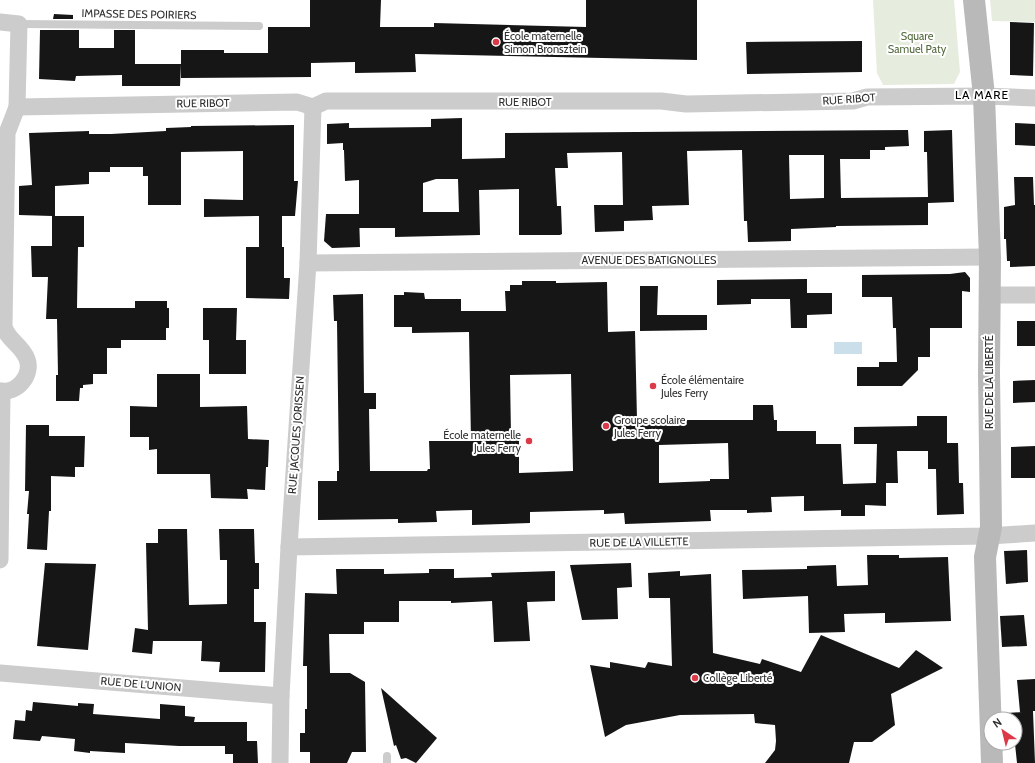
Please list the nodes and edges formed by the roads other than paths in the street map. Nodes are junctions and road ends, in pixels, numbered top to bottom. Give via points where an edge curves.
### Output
1 (974, 0) edge
2 (0, 22) edge
3 (19, 24) junction
4 (259, 26) dead end
5 (984, 96) junction
6 (1035, 98) edge
7 (17, 107) junction
8 (313, 107) junction
9 (4, 133) edge
10 (990, 257) junction
11 (308, 263) junction
12 (988, 295) junction
13 (1035, 295) edge
14 (6, 340) edge
15 (1, 391) edge
16 (1035, 533) edge
17 (989, 536) junction
18 (289, 548) junction
19 (0, 560) edge
20 (0, 673) edge
21 (281, 696) junction
22 (280, 763) edge
23 (992, 763) edge

1 - 5 street, RUE DE LA LIBERTÉ
2 - 3 street
3 - 4 lane, IMPASSE DES POIRIERS
3 - 7 street
5 - 6 street, RUE RIBOT
5 - 8 street, RUE RIBOT via 867,97 853,101 686,104 661,101 326,101
5 - 10 street, RUE DE LA LIBERTÉ
7 - 8 street, RUE RIBOT via 297,102
7 - 9 street
8 - 11 street, RUE JACQUES JORISSEN
9 - 14 street
10 - 11 street, AVENUE DES BATIGNOLLES
10 - 12 street, RUE DE LA LIBERTÉ
11 - 18 street, RUE JACQUES JORISSEN
12 - 13 street
12 - 17 street, RUE DE LA LIBERTÉ
14 - 15 street via 20,346 28,359 27,375 17,387 10,391
15 - 19 street
16 - 17 street, RUE DE LA VILLETTE
17 - 18 street, RUE DE LA VILLETTE
17 - 23 street, RUE DE LA LIBERTÉ via 985,557
18 - 21 street, RUE JACQUES JORISSEN
20 - 21 street, RUE DE L'UNION
21 - 22 street, RUE JACQUES JORISSEN

